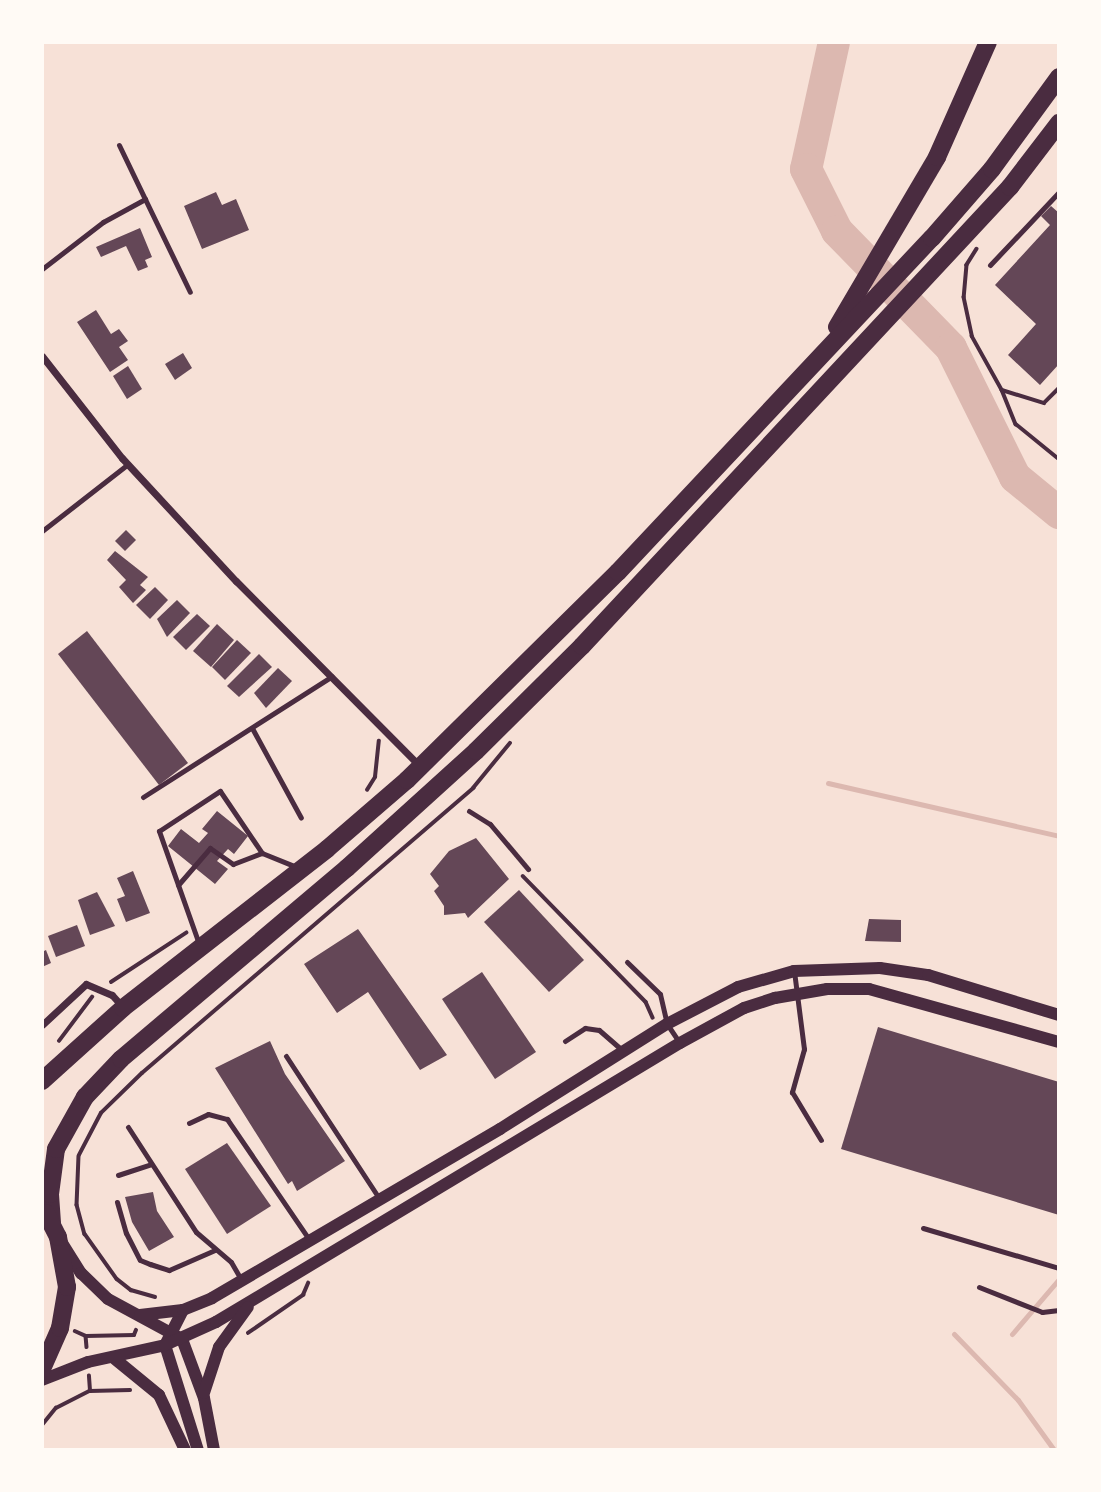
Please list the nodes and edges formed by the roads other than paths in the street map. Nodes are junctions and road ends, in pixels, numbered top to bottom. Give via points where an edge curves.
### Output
1 (988, 42) edge
2 (1059, 77) edge
3 (1058, 125) edge
4 (119, 145) dead end
5 (1059, 192) edge
6 (145, 199) junction
7 (990, 265) dead end
8 (42, 269) edge
9 (190, 292) dead end
10 (845, 323) junction
11 (42, 356) edge
12 (128, 464) junction
13 (42, 531) edge
14 (332, 676) junction
15 (252, 727) junction
16 (421, 767) junction
17 (143, 797) dead end
18 (469, 811) dead end
19 (301, 818) dead end
20 (262, 853) junction
21 (303, 869) junction
22 (528, 869) road end
23 (178, 885) junction
24 (201, 949) junction
25 (627, 962) dead end
26 (793, 971) junction
27 (796, 993) junction
28 (123, 1008) junction
29 (1059, 1015) edge
30 (42, 1025) edge
31 (663, 1028) junction
32 (565, 1041) dead end
33 (1059, 1042) edge
34 (680, 1043) junction
35 (623, 1051) junction
36 (286, 1056) dead end
37 (42, 1081) edge
38 (189, 1123) dead end
39 (128, 1127) dead end
40 (821, 1140) dead end
41 (151, 1164) junction
42 (118, 1175) dead end
43 (379, 1198) junction
44 (117, 1202) dead end
45 (42, 1207) edge
46 (923, 1228) dead end
47 (55, 1230) junction
48 (309, 1239) junction
49 (215, 1250) junction
50 (1059, 1268) edge
51 (242, 1280) junction
52 (979, 1287) dead end
53 (252, 1301) junction
54 (183, 1310) junction
55 (1059, 1310) edge
56 (140, 1315) junction
57 (171, 1330) junction
58 (182, 1339) junction
59 (165, 1345) junction
60 (114, 1359) junction
61 (42, 1369) edge
62 (42, 1381) edge
63 (204, 1398) junction
64 (185, 1450) edge
65 (198, 1450) edge
66 (214, 1450) edge

1 - 10 highway via 958,114
2 - 10 highway via 992,169 932,238
3 - 47 highway via 972,228 582,646 476,751 347,868 121,1059 85,1097 56,1149 50,1194
4 - 6 lane
5 - 7 lane
6 - 8 lane via 103,222
6 - 9 lane
10 - 16 highway via 618,572
11 - 12 street
12 - 13 lane
12 - 14 street
14 - 15 lane
14 - 16 street
15 - 17 lane
15 - 19 lane
16 - 21 highway
18 - 22 lane via 490,824
20 - 21 lane
20 - 23 lane via 233,864 210,848
20 - 23 lane via 219,791 159,831
21 - 24 highway
23 - 24 lane
24 - 28 highway
25 - 31 lane via 660,994
26 - 27 lane
26 - 29 street via 845,967 928,975
26 - 31 street via 738,987
27 - 33 street via 869,989
27 - 34 street via 744,1009
27 - 40 lane via 804,1049 792,1092
28 - 30 street via 101,989 86,984
28 - 37 highway
31 - 34 lane
31 - 35 street
32 - 35 lane via 585,1028 599,1030
34 - 53 street
35 - 43 street
36 - 43 lane
38 - 48 lane via 208,1114 228,1119
39 - 41 lane
41 - 42 lane
41 - 49 lane via 196,1232
43 - 48 street
44 - 49 lane via 126,1233 140,1260 149,1265 169,1270
45 - 47 highway
46 - 50 lane
47 - 56 street via 101,1293 120,1308
47 - 61 highway via 65,1263 66,1299 57,1339
48 - 51 street
49 - 51 lane via 231,1262
51 - 54 street
52 - 55 lane via 1042,1311
53 - 58 street
53 - 63 street via 212,1359
54 - 56 street
54 - 57 street
56 - 57 street
57 - 58 street
57 - 59 street
58 - 59 street
58 - 63 street
59 - 60 street
59 - 65 street
60 - 62 street via 78,1364
60 - 64 street via 159,1395
63 - 66 street

